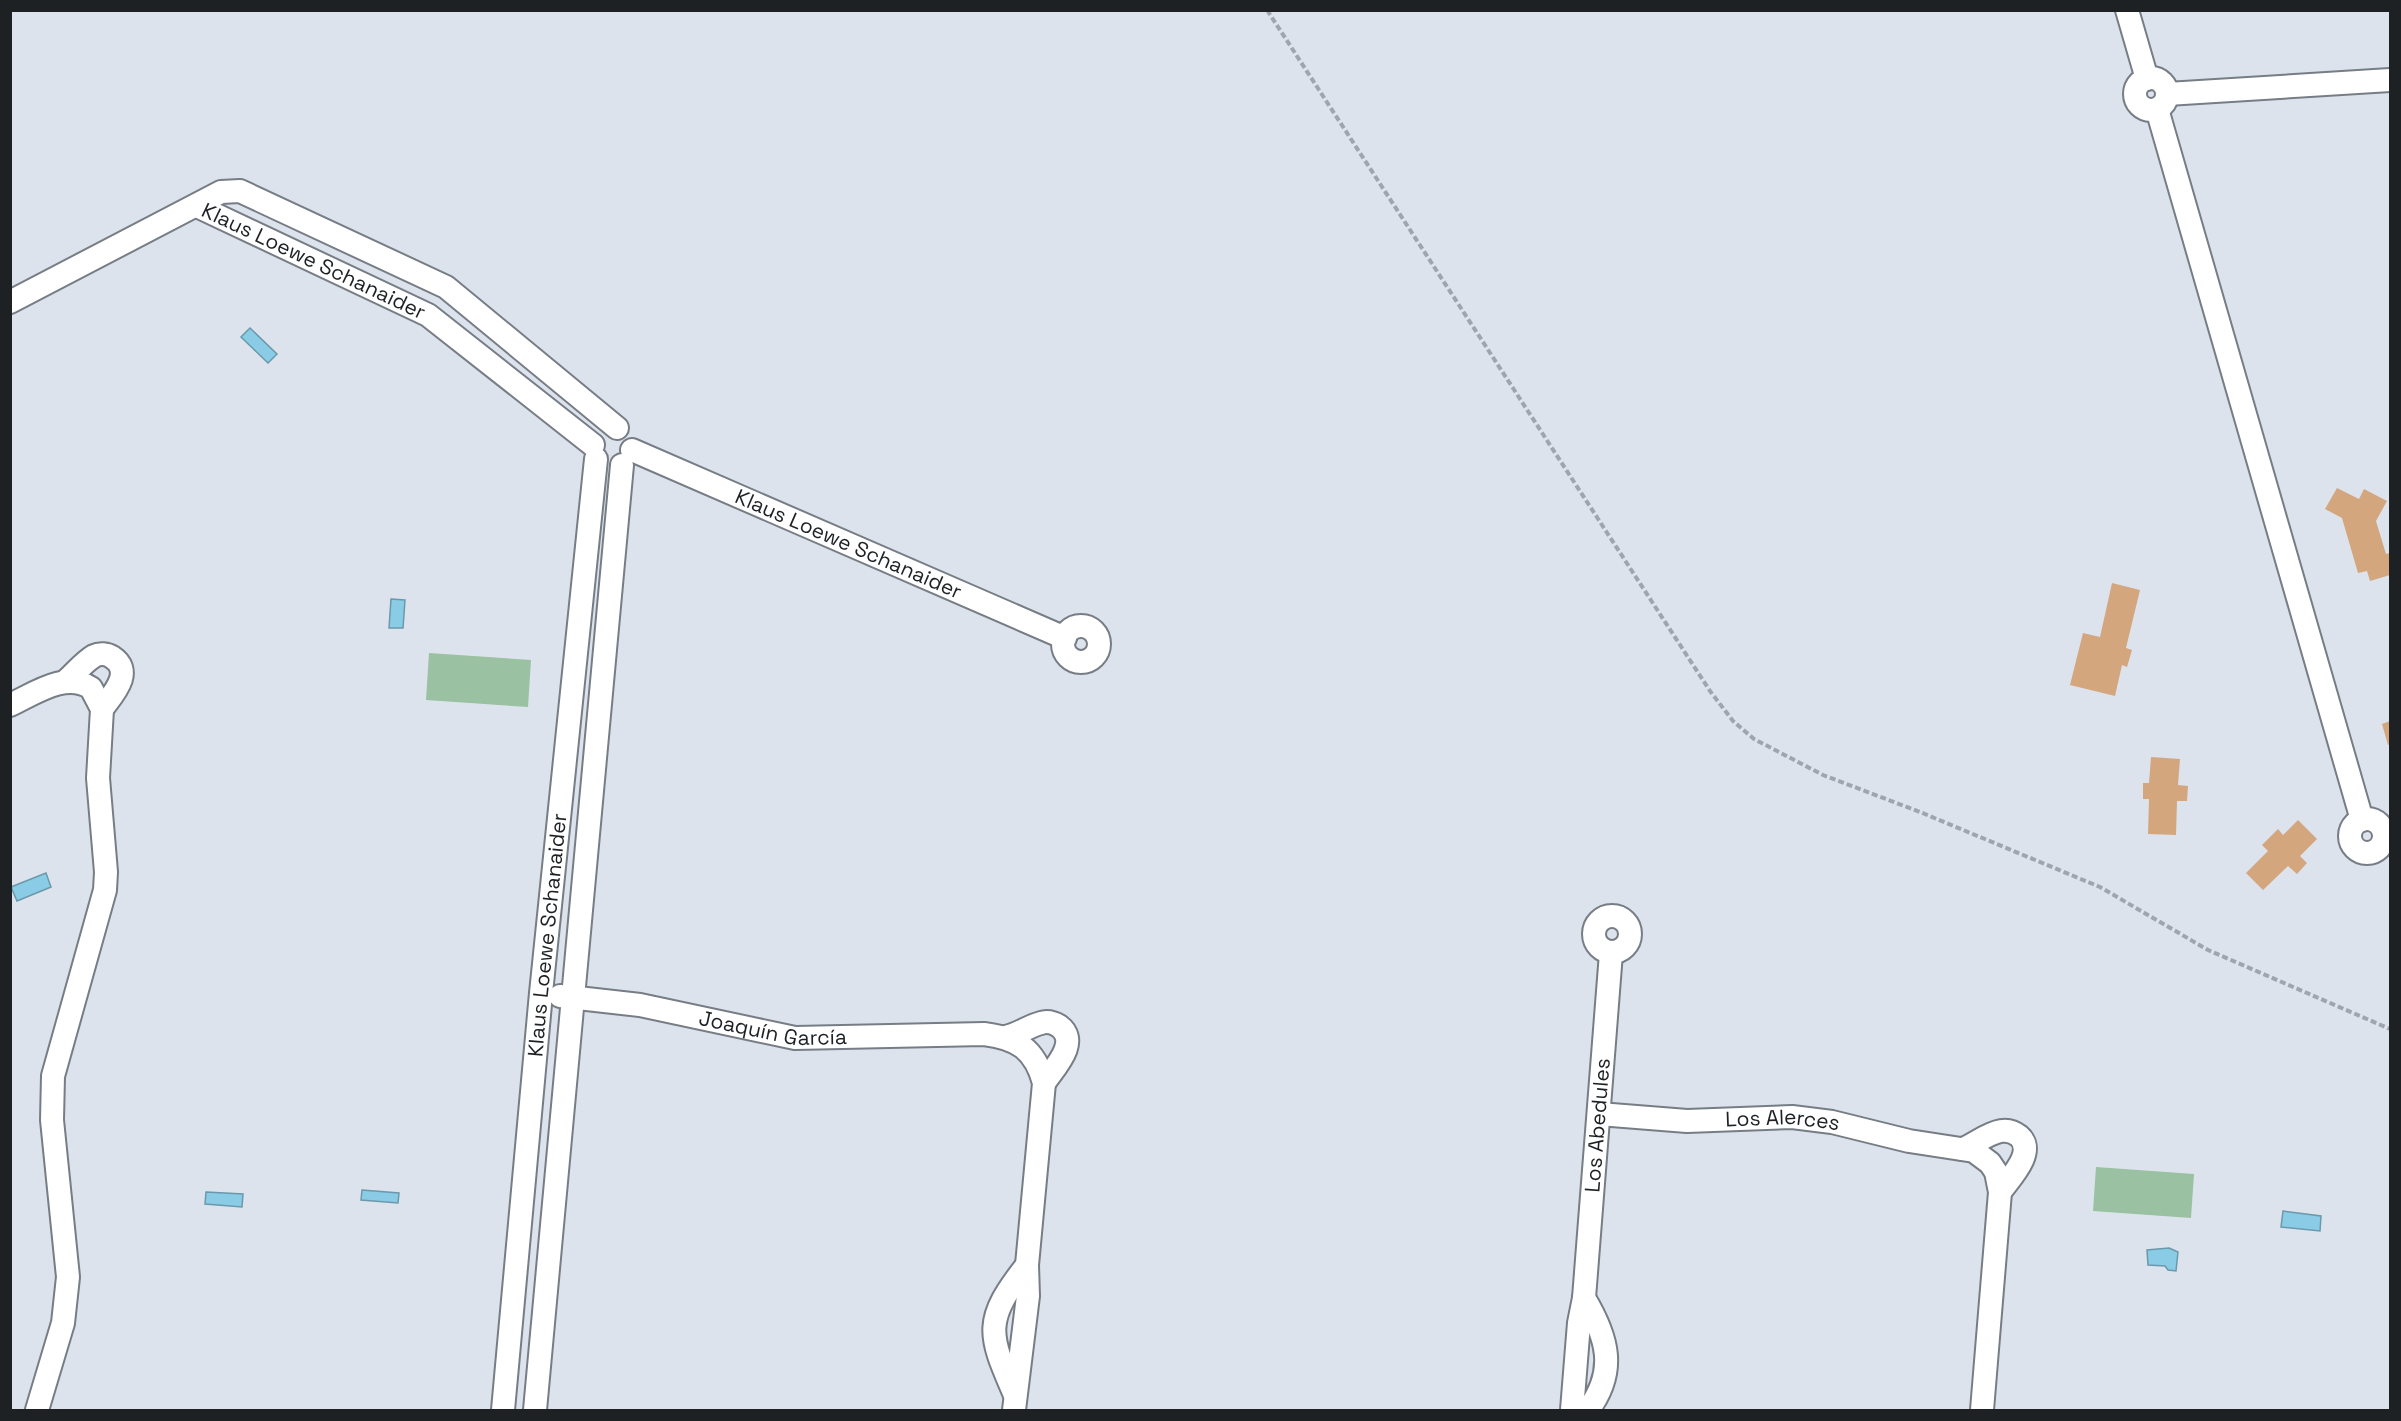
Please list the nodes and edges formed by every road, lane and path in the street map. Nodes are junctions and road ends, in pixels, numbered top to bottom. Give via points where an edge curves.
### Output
1 (1267, 10) edge
2 (2127, 10) edge
3 (2391, 80) edge
4 (2162, 101) junction
5 (197, 206) junction
6 (10, 302) edge
7 (617, 428) junction
8 (594, 452) junction
9 (627, 457) junction
10 (1065, 638) dead end
11 (66, 681) junction
12 (10, 705) edge
13 (102, 709) junction
14 (2362, 820) junction
15 (2387, 830) edge
16 (1611, 952) dead end
17 (541, 993) junction
18 (574, 997) junction
19 (2391, 1029) edge
20 (1006, 1037) junction
21 (1044, 1083) junction
22 (1599, 1114) junction
23 (1963, 1149) junction
24 (2000, 1192) junction
25 (1027, 1265) junction
26 (1584, 1298) junction
27 (1015, 1403) edge
28 (37, 1410) edge
29 (503, 1410) edge
30 (535, 1410) edge
31 (1572, 1410) edge
32 (1588, 1410) edge
33 (1982, 1410) edge

1 - 19 path via 1710,691 1740,727 1754,739 1823,775 2100,887 2208,950
2 - 4 street via 2147,79 2135,89 2136,99 2146,110
3 - 4 street
4 - 14 street
5 - 6 street
5 - 7 street, Klaus Loewe Schanaider via 226,190 240,191 429,279 461,297
5 - 8 street, Klaus Loewe Schanaider via 428,315
7 - 8 street via 604,429
7 - 9 street via 628,436
8 - 9 street via 605,466
8 - 17 street, Klaus Loewe Schanaider
9 - 10 street, Klaus Loewe Schanaider
9 - 18 street, Klaus Loewe Schanaider
11 - 12 street
11 - 13 street via 79,681 90,687
11 - 13 street via 94,656 106,654 115,659 122,679
13 - 28 street via 98,778 105,891 53,1076 52,1120 68,1277 63,1323
14 - 15 street via 2376,822
14 - 15 street via 2350,833 2358,851 2367,854 2378,850
16 - 22 street, Los Abedules
17 - 18 street, Joaquín García
17 - 29 street, Klaus Loewe Schanaider
18 - 20 street, Joaquín García via 649,1007 795,1038 943,1034
18 - 30 street, Klaus Loewe Schanaider
20 - 21 street, Joaquín García via 1032,1056
20 - 21 street, Joaquín García via 1047,1022 1065,1033 1063,1056
21 - 25 street, Joaquín García
22 - 23 street, Los Alerces via 1687,1121 1806,1118
22 - 26 street, Los Abedules
23 - 24 street, Los Alerces via 1974,1151 1990,1163
23 - 24 street, Los Alerces via 2001,1131 2014,1133 2022,1140 2025,1149 2020,1163
24 - 33 street, Los Alerces
25 - 27 street, Joaquín García via 1028,1296
25 - 27 street, Joaquín García via 1005,1295 993,1330 996,1351
26 - 31 street, Los Abedules
26 - 32 street via 1601,1330 1606,1358 1603,1386

